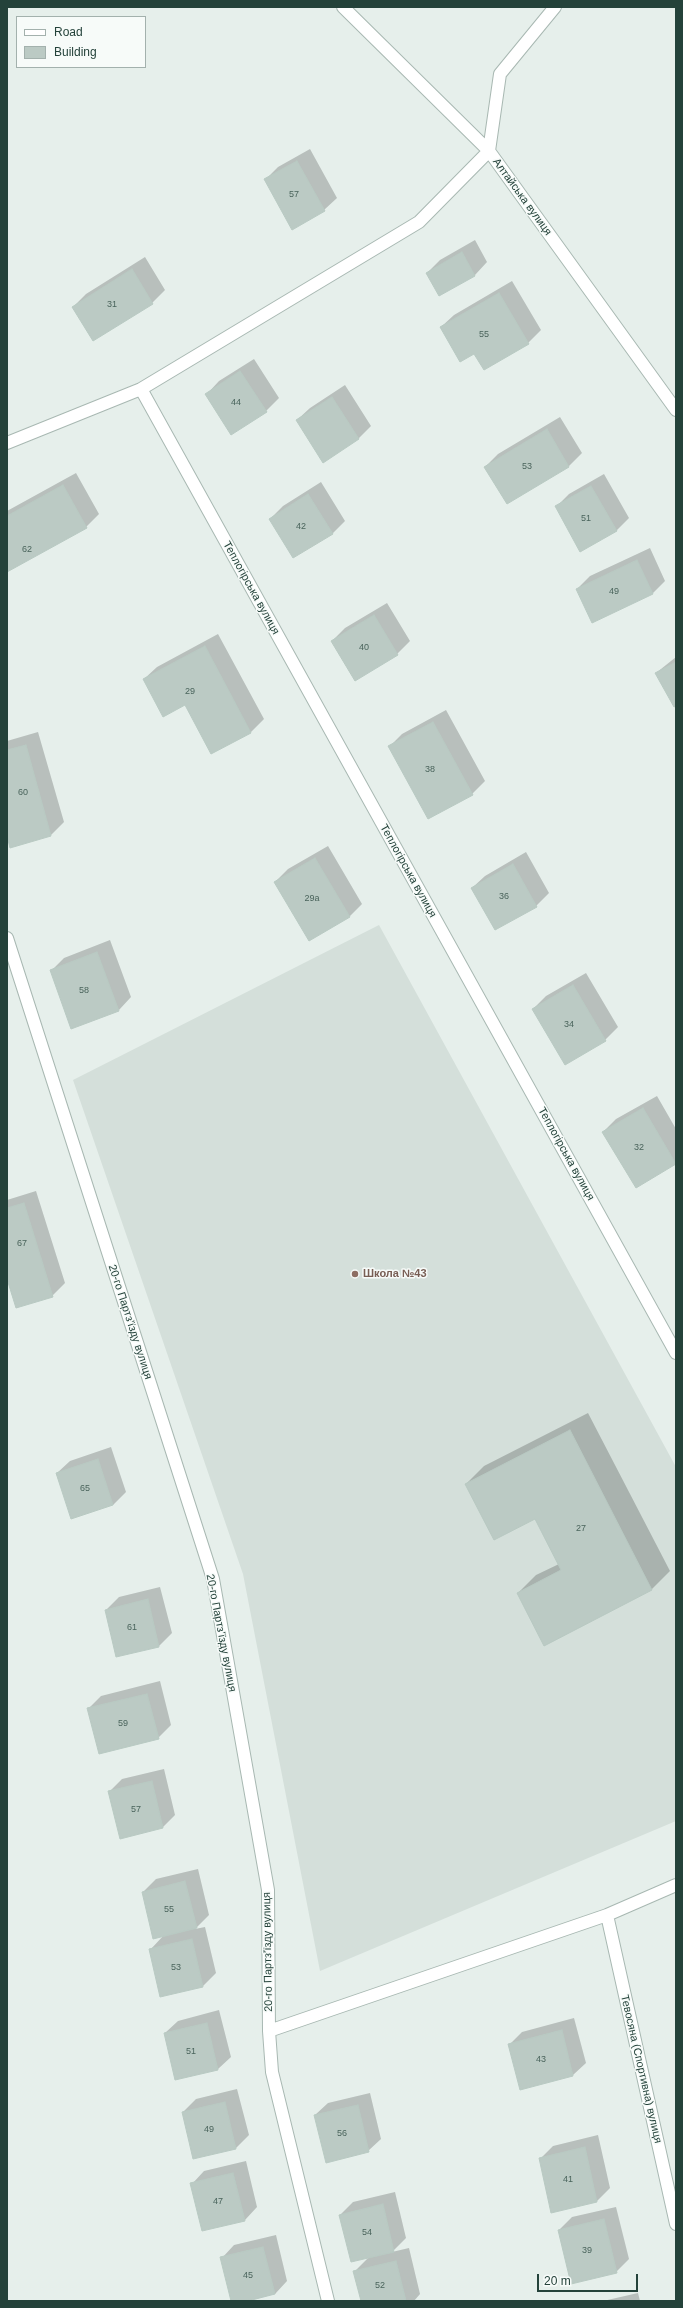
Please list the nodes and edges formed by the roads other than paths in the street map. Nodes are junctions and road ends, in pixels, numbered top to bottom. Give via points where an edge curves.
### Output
1 (343, 7) edge
2 (556, 7) edge
3 (489, 151) junction
4 (141, 389) junction
5 (676, 410) edge
6 (7, 443) edge
7 (7, 938) edge
8 (676, 1353) edge
9 (676, 1885) edge
10 (606, 1915) junction
11 (269, 2031) junction
12 (676, 2224) edge
13 (328, 2301) edge

1 - 3 street, Алтайська вулиця
2 - 3 street via 500,74
3 - 4 street via 419,222
3 - 5 street, Алтайська вулиця
4 - 6 street
4 - 8 street, Теплогірська вулиця
7 - 11 street, 20-го Партз’їзду вулиця via 212,1580 268,1890
9 - 10 street
10 - 11 street
10 - 12 street, Тевосяна (Спортивна) вулиця
11 - 13 street, 20-го Партз’їзду вулиця via 272,2072

